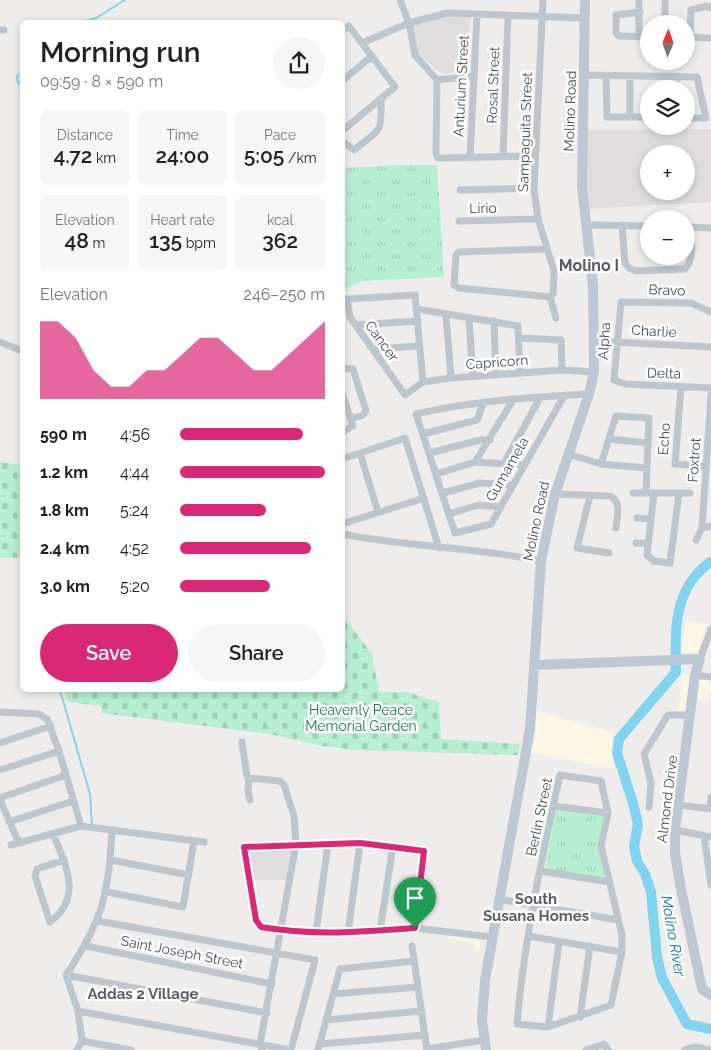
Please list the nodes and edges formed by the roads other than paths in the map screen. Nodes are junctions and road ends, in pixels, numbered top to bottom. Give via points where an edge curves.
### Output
1 (400, 0) edge
2 (543, 0) edge
3 (585, 0) edge
4 (639, 0) edge
5 (666, 0) edge
6 (711, 8) edge
7 (640, 12) junction
8 (477, 14) junction
9 (508, 15) junction
10 (665, 15) edge
11 (690, 15) edge
12 (541, 16) junction
13 (585, 18) junction
14 (409, 23) junction
15 (345, 29) edge
16 (639, 37) joint
17 (695, 37) edge
18 (711, 38) edge
19 (362, 42) junction
20 (372, 56) junction
21 (584, 75) junction
22 (474, 76) junction
23 (606, 76) junction
24 (630, 76) junction
25 (676, 77) joint
26 (345, 78) edge
27 (436, 80) junction
28 (381, 98) junction
29 (630, 116) junction
30 (640, 117) edge
31 (695, 118) edge
32 (345, 128) edge
33 (345, 143) edge
34 (535, 156) junction
35 (503, 157) junction
36 (470, 158) junction
37 (534, 188) junction
38 (460, 190) dead end
39 (538, 219) junction
40 (459, 221) dead end
41 (585, 225) junction
42 (622, 225) junction
43 (640, 226) edge
44 (695, 227) edge
45 (711, 228) edge
46 (547, 249) junction
47 (689, 265) edge
48 (550, 297) junction
49 (621, 302) joint
50 (418, 309) junction
51 (711, 312) edge
52 (446, 315) junction
53 (469, 318) junction
54 (556, 318) dead end
55 (494, 321) junction
56 (418, 322) junction
57 (356, 325) junction
58 (519, 338) junction
59 (595, 341) junction
60 (616, 341) junction
61 (0, 342) edge
62 (419, 346) junction
63 (711, 347) edge
64 (374, 349) junction
65 (20, 350) edge
66 (345, 368) edge
67 (562, 370) junction
68 (594, 372) junction
69 (520, 373) junction
70 (496, 375) junction
71 (473, 376) junction
72 (451, 378) junction
73 (423, 382) junction
74 (616, 383) joint
75 (681, 387) junction
76 (711, 388) edge
77 (589, 394) junction
78 (405, 395) joint
79 (711, 395) edge
80 (564, 396) junction
81 (540, 398) junction
82 (513, 400) junction
83 (484, 402) junction
84 (346, 412) edge
85 (351, 419) junction
86 (345, 431) edge
87 (423, 434) junction
88 (609, 439) junction
89 (490, 440) junction
90 (648, 443) junction
91 (360, 453) junction
92 (430, 453) junction
93 (568, 454) junction
94 (345, 458) edge
95 (474, 462) junction
96 (504, 463) junction
97 (601, 464) junction
98 (523, 465) junction
99 (705, 466) junction
100 (646, 468) junction
101 (436, 474) junction
102 (512, 485) junction
103 (443, 493) junction
104 (633, 493) dead end
105 (650, 493) junction
106 (679, 493) junction
107 (690, 493) dead end
108 (555, 494) junction
109 (590, 496) junction
110 (424, 498) junction
111 (499, 506) junction
112 (378, 512) junction
113 (449, 514) junction
114 (637, 518) dead end
115 (650, 519) junction
116 (345, 523) edge
117 (711, 526) edge
118 (616, 528) dead end
119 (702, 528) junction
120 (345, 534) edge
121 (696, 540) dead end
122 (636, 543) dead end
123 (647, 543) junction
124 (439, 548) junction
125 (609, 553) dead end
126 (541, 561) junction
127 (711, 629) edge
128 (708, 645) edge
129 (700, 659) junction
130 (534, 665) junction
131 (695, 675) junction
132 (711, 677) edge
133 (1, 710) edge
134 (691, 715) junction
135 (51, 726) junction
136 (242, 742) dead end
137 (0, 743) edge
138 (59, 750) junction
139 (0, 770) edge
140 (66, 775) junction
141 (249, 778) junction
142 (711, 797) edge
143 (0, 799) edge
144 (250, 800) dead end
145 (73, 801) junction
146 (680, 805) junction
147 (554, 806) junction
148 (649, 807) dead end
149 (710, 808) edge
150 (608, 813) junction
151 (9, 822) junction
152 (81, 826) junction
153 (112, 830) junction
154 (675, 830) junction
155 (53, 834) junction
156 (707, 836) edge
157 (194, 841) junction
158 (204, 842) dead end
159 (19, 843) junction
160 (360, 843) junction
161 (296, 844) junction
162 (328, 844) junction
163 (11, 845) dead end
164 (393, 846) junction
165 (64, 860) junction
166 (111, 860) junction
167 (541, 871) junction
168 (188, 874) junction
169 (610, 882) junction
170 (711, 885) edge
171 (106, 892) junction
172 (498, 900) junction
173 (534, 905) junction
174 (618, 920) junction
175 (98, 921) junction
176 (415, 928) junction
177 (380, 930) junction
178 (282, 931) junction
179 (316, 932) junction
180 (348, 933) junction
181 (528, 936) junction
182 (491, 937) junction
183 (559, 942) junction
184 (86, 946) junction
185 (412, 946) dead end
186 (590, 946) junction
187 (622, 952) junction
188 (278, 953) junction
189 (414, 961) junction
190 (66, 975) junction
191 (272, 984) junction
192 (418, 987) junction
193 (333, 994) junction
194 (711, 995) edge
195 (78, 1011) junction
196 (421, 1011) junction
197 (267, 1014) junction
198 (580, 1017) junction
199 (326, 1020) junction
200 (548, 1026) junction
201 (425, 1036) junction
202 (82, 1041) junction
203 (485, 1045) edge
204 (261, 1047) edge
205 (319, 1047) edge
206 (427, 1049) edge
207 (707, 1049) edge
208 (77, 1050) edge
209 (131, 1050) edge
210 (586, 1050) edge
211 (608, 1050) edge
212 (685, 1050) edge

1 - 14 street
2 - 12 street, Sampaguita Street
3 - 13 main road, Molino Road
4 - 7 street
5 - 10 street
6 - 11 street via 691,10
7 - 16 street
7 - 16 street via 619,13 616,17 616,33
8 - 9 street
8 - 14 street via 447,13
8 - 22 street, Anturium Street
9 - 12 street
9 - 35 street, Rosal Street
12 - 13 street
12 - 34 street, Sampaguita Street
13 - 21 main road, Molino Road
14 - 19 street
14 - 27 street via 415,55
15 - 19 street via 349,26
17 - 18 street
19 - 20 street
20 - 26 street
20 - 28 street via 395,87
21 - 23 street
21 - 41 main road, Molino Road via 582,187
22 - 27 street
22 - 36 street, Anturium Street
23 - 24 street
23 - 29 street via 607,117
24 - 25 street
24 - 29 street
25 - 31 street via 697,77 706,118
27 - 36 street via 438,158
28 - 32 street
28 - 33 street via 378,130 354,150
29 - 30 street
34 - 35 street
34 - 37 street, Sampaguita Street
35 - 36 street
37 - 38 street, Lirio
37 - 39 street, Sampaguita Street
39 - 40 street, Lirio
39 - 46 street, Sampaguita Street
41 - 42 street
41 - 59 main road, Molino Road via 593,286
42 - 43 street
42 - 47 street via 628,268 636,271 685,269
44 - 45 street
46 - 48 street, Sampaguita Street via 554,270 553,294
46 - 48 street via 459,252 454,285
48 - 54 street
49 - 51 street, Bravo via 691,303
49 - 60 street, Alpha
50 - 52 street
50 - 56 street
50 - 57 street, Cancer via 415,295 347,299 350,318
52 - 53 street
52 - 72 street
53 - 55 street
53 - 71 street
55 - 58 street via 518,326
55 - 70 street
56 - 57 street
56 - 62 street
57 - 64 street, Cancer
58 - 67 street via 560,340
58 - 69 street
59 - 60 street, Charlie
59 - 68 main road, Molino Road
60 - 63 street, Charlie
60 - 74 street, Alpha
61 - 65 street
62 - 64 street
62 - 73 street
64 - 78 street, Cancer
66 - 85 street via 353,369 366,411
67 - 68 street, Capricorn
67 - 69 street, Capricorn
68 - 77 main road, Molino Road
69 - 70 street, Capricorn
70 - 71 street, Capricorn
71 - 72 street, Capricorn
72 - 73 street, Capricorn
73 - 78 street, Capricorn
74 - 75 street, Delta
75 - 76 street, Delta
75 - 99 street, Echo via 675,464
77 - 80 street
77 - 93 main road, Molino Road
79 - 99 street, Foxtrot
80 - 81 street
80 - 98 street, Gumamela
81 - 82 street
81 - 96 street
82 - 83 street
82 - 89 street
83 - 87 street via 477,420
83 - 87 street via 458,404 416,414
84 - 85 street
85 - 86 street via 352,428
87 - 92 street
88 - 90 street
88 - 90 street via 616,416 649,418
88 - 97 street
89 - 92 street
89 - 95 street
90 - 100 street
91 - 94 street
91 - 110 street via 405,438
91 - 112 street
92 - 101 street
93 - 97 street
93 - 108 main road, Molino Road
95 - 96 street
95 - 101 street
96 - 98 street
97 - 100 street
98 - 102 street, Gumamela
99 - 119 street, Foxtrot
100 - 105 street
101 - 103 street
102 - 103 street via 480,483
102 - 111 street, Gumamela
103 - 113 street
104 - 105 street
105 - 106 street
105 - 115 street
106 - 107 street
106 - 123 street via 670,563 654,561 647,555
108 - 109 street
108 - 126 main road, Molino Road
109 - 118 street via 615,498 618,504
109 - 125 street via 577,548
110 - 112 street
110 - 124 street
111 - 113 street via 479,505
111 - 113 street, Gumamela via 490,524 455,533
112 - 116 street
114 - 115 street
115 - 123 street
117 - 119 street
119 - 121 street
120 - 124 street
122 - 123 street
124 - 126 street via 503,553
126 - 130 main road, Molino Road
127 - 128 street
128 - 129 street
129 - 130 main road
129 - 131 main road, Almond Drive
130 - 172 main road, Molino Road via 530,730
131 - 132 street
131 - 134 main road, Almond Drive
133 - 135 street via 40,714
134 - 146 main road, Almond Drive via 677,784
134 - 148 street via 668,716 644,754 651,782
135 - 137 street
135 - 138 street
136 - 141 street
138 - 139 street
138 - 140 street
140 - 143 street
140 - 145 street
141 - 144 street
141 - 161 street via 280,781 284,785 294,816
142 - 149 street
143 - 151 street
145 - 151 street
145 - 152 street
146 - 149 street
146 - 154 main road, Almond Drive
147 - 150 street
147 - 150 street, Berlin Street via 560,775 602,781
147 - 167 street, Berlin Street
150 - 169 street via 601,846
151 - 159 street
152 - 153 street
152 - 155 street
153 - 157 street
153 - 166 street
154 - 156 street
154 - 194 main road, Almond Drive via 678,876 702,989
155 - 159 street
155 - 165 street
156 - 170 street
157 - 158 street
157 - 168 street
159 - 163 street
160 - 162 street
160 - 164 street
160 - 180 street
161 - 162 street
161 - 178 street
161 - 178 street via 244,847 256,920 261,927
162 - 179 street
164 - 176 street via 424,851
164 - 177 street
165 - 165 street via 37,870 35,876 50,922 62,914 71,888
166 - 168 street
166 - 171 street
167 - 169 street
167 - 173 street, Berlin Street
168 - 171 street via 183,907
169 - 174 street
171 - 175 street
172 - 173 street
172 - 182 main road, Molino Road
173 - 174 street
173 - 181 street, Berlin Street
174 - 187 street
175 - 184 street
175 - 188 street
176 - 177 street
176 - 182 street
177 - 180 street
178 - 179 street
178 - 188 street
179 - 180 street
181 - 183 street
181 - 200 street, Berlin Street via 517,1024
182 - 203 main road, Molino Road via 484,980
183 - 186 street
183 - 200 street
184 - 190 street
184 - 191 street, Saint Joseph Street
185 - 189 street
186 - 187 street
186 - 198 street
187 - 198 street via 611,1005
188 - 191 street
188 - 204 street via 315,960 291,1050
189 - 192 street
189 - 193 street via 340,969
190 - 195 street
190 - 197 street
191 - 197 street
192 - 193 street
192 - 196 street
193 - 199 street
195 - 202 street
195 - 204 street
196 - 199 street
196 - 201 street
197 - 204 street
198 - 200 street
199 - 205 street
201 - 205 street
201 - 206 street
202 - 208 street
202 - 209 street
203 - 206 street
207 - 212 street
210 - 211 street via 600,1044

